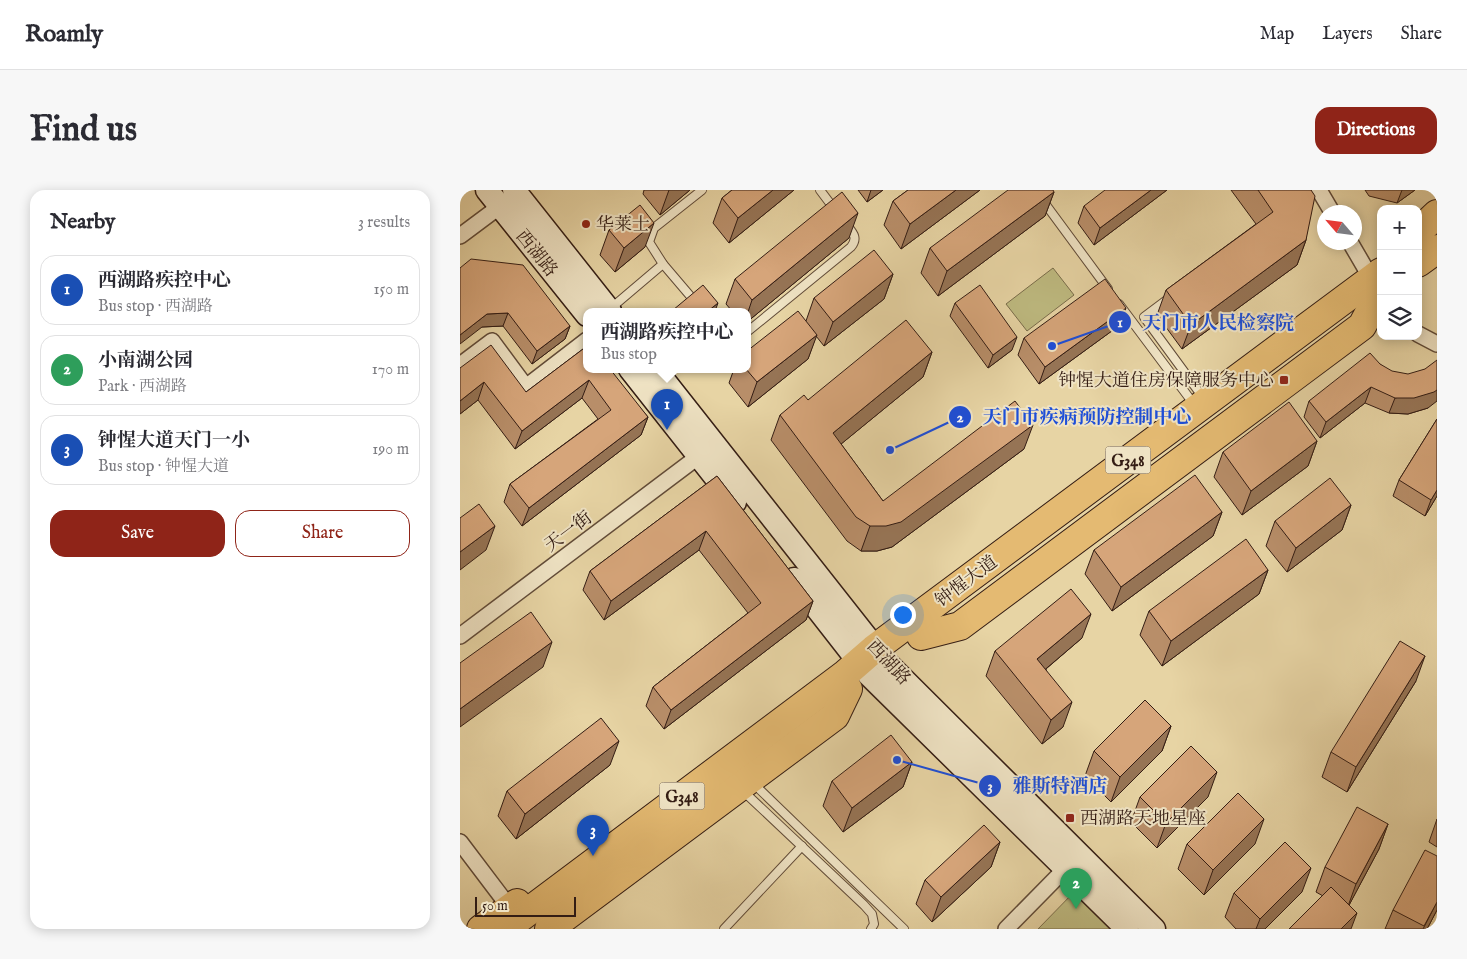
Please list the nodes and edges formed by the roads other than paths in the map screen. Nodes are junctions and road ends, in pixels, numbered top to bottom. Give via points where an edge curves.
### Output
1 (702, 190) edge
2 (820, 190) edge
3 (1035, 190) edge
4 (1319, 190) edge
5 (508, 194) edge
6 (1328, 205) edge
7 (1437, 214) edge
8 (1422, 228) edge
9 (1437, 230) edge
10 (460, 236) edge
11 (1422, 241) edge
12 (1437, 249) edge
13 (1356, 250) edge
14 (1422, 260) edge
15 (663, 264) junction
16 (1437, 269) edge
17 (1422, 275) edge
18 (1377, 281) edge
19 (1377, 284) edge
20 (1377, 289) edge
21 (1174, 295) edge
22 (606, 308) edge
23 (612, 308) edge
24 (700, 308) edge
25 (583, 309) edge
26 (751, 329) edge
27 (1422, 336) edge
28 (583, 343) edge
29 (1437, 344) edge
30 (460, 365) edge
31 (633, 373) edge
32 (658, 373) edge
33 (1194, 395) junction
34 (699, 456) junction
35 (914, 630) junction
36 (460, 636) edge
37 (864, 668) junction
38 (745, 784) junction
39 (460, 842) edge
40 (802, 846) junction
41 (1066, 868) junction
42 (518, 923) edge
43 (481, 929) edge
44 (549, 929) edge
45 (724, 929) edge
46 (871, 929) edge
47 (904, 929) edge
48 (1006, 929) edge
49 (1127, 929) edge
50 (1154, 929) edge

1 - 15 lane via 654,228 650,235 652,251
2 - 26 lane via 855,236 855,242
3 - 33 lane
4 - 6 street
5 - 10 street
5 - 22 main road, 西湖路
5 - 25 main road, 西湖路
7 - 8 highway
9 - 11 highway
12 - 14 highway
13 - 18 street
15 - 23 lane
15 - 24 lane
16 - 17 highway
19 - 33 highway via 1337,290
20 - 35 highway via 1362,326 960,626
21 - 33 lane via 1144,317
27 - 29 street
28 - 30 street via 526,386 492,341
31 - 34 main road, 西湖路
32 - 37 main road, 西湖路
33 - 35 highway via 925,594
34 - 36 street, 天一街
34 - 37 main road, 西湖路
35 - 37 highway, G348
37 - 38 highway via 835,716
37 - 41 main road, 西湖路
37 - 42 highway, G348
37 - 50 main road, 西湖路
38 - 40 lane
38 - 44 highway
38 - 47 lane
39 - 42 street
40 - 45 lane
40 - 46 lane via 872,914 874,924
41 - 48 street
41 - 49 main road, 西湖路
42 - 43 highway

